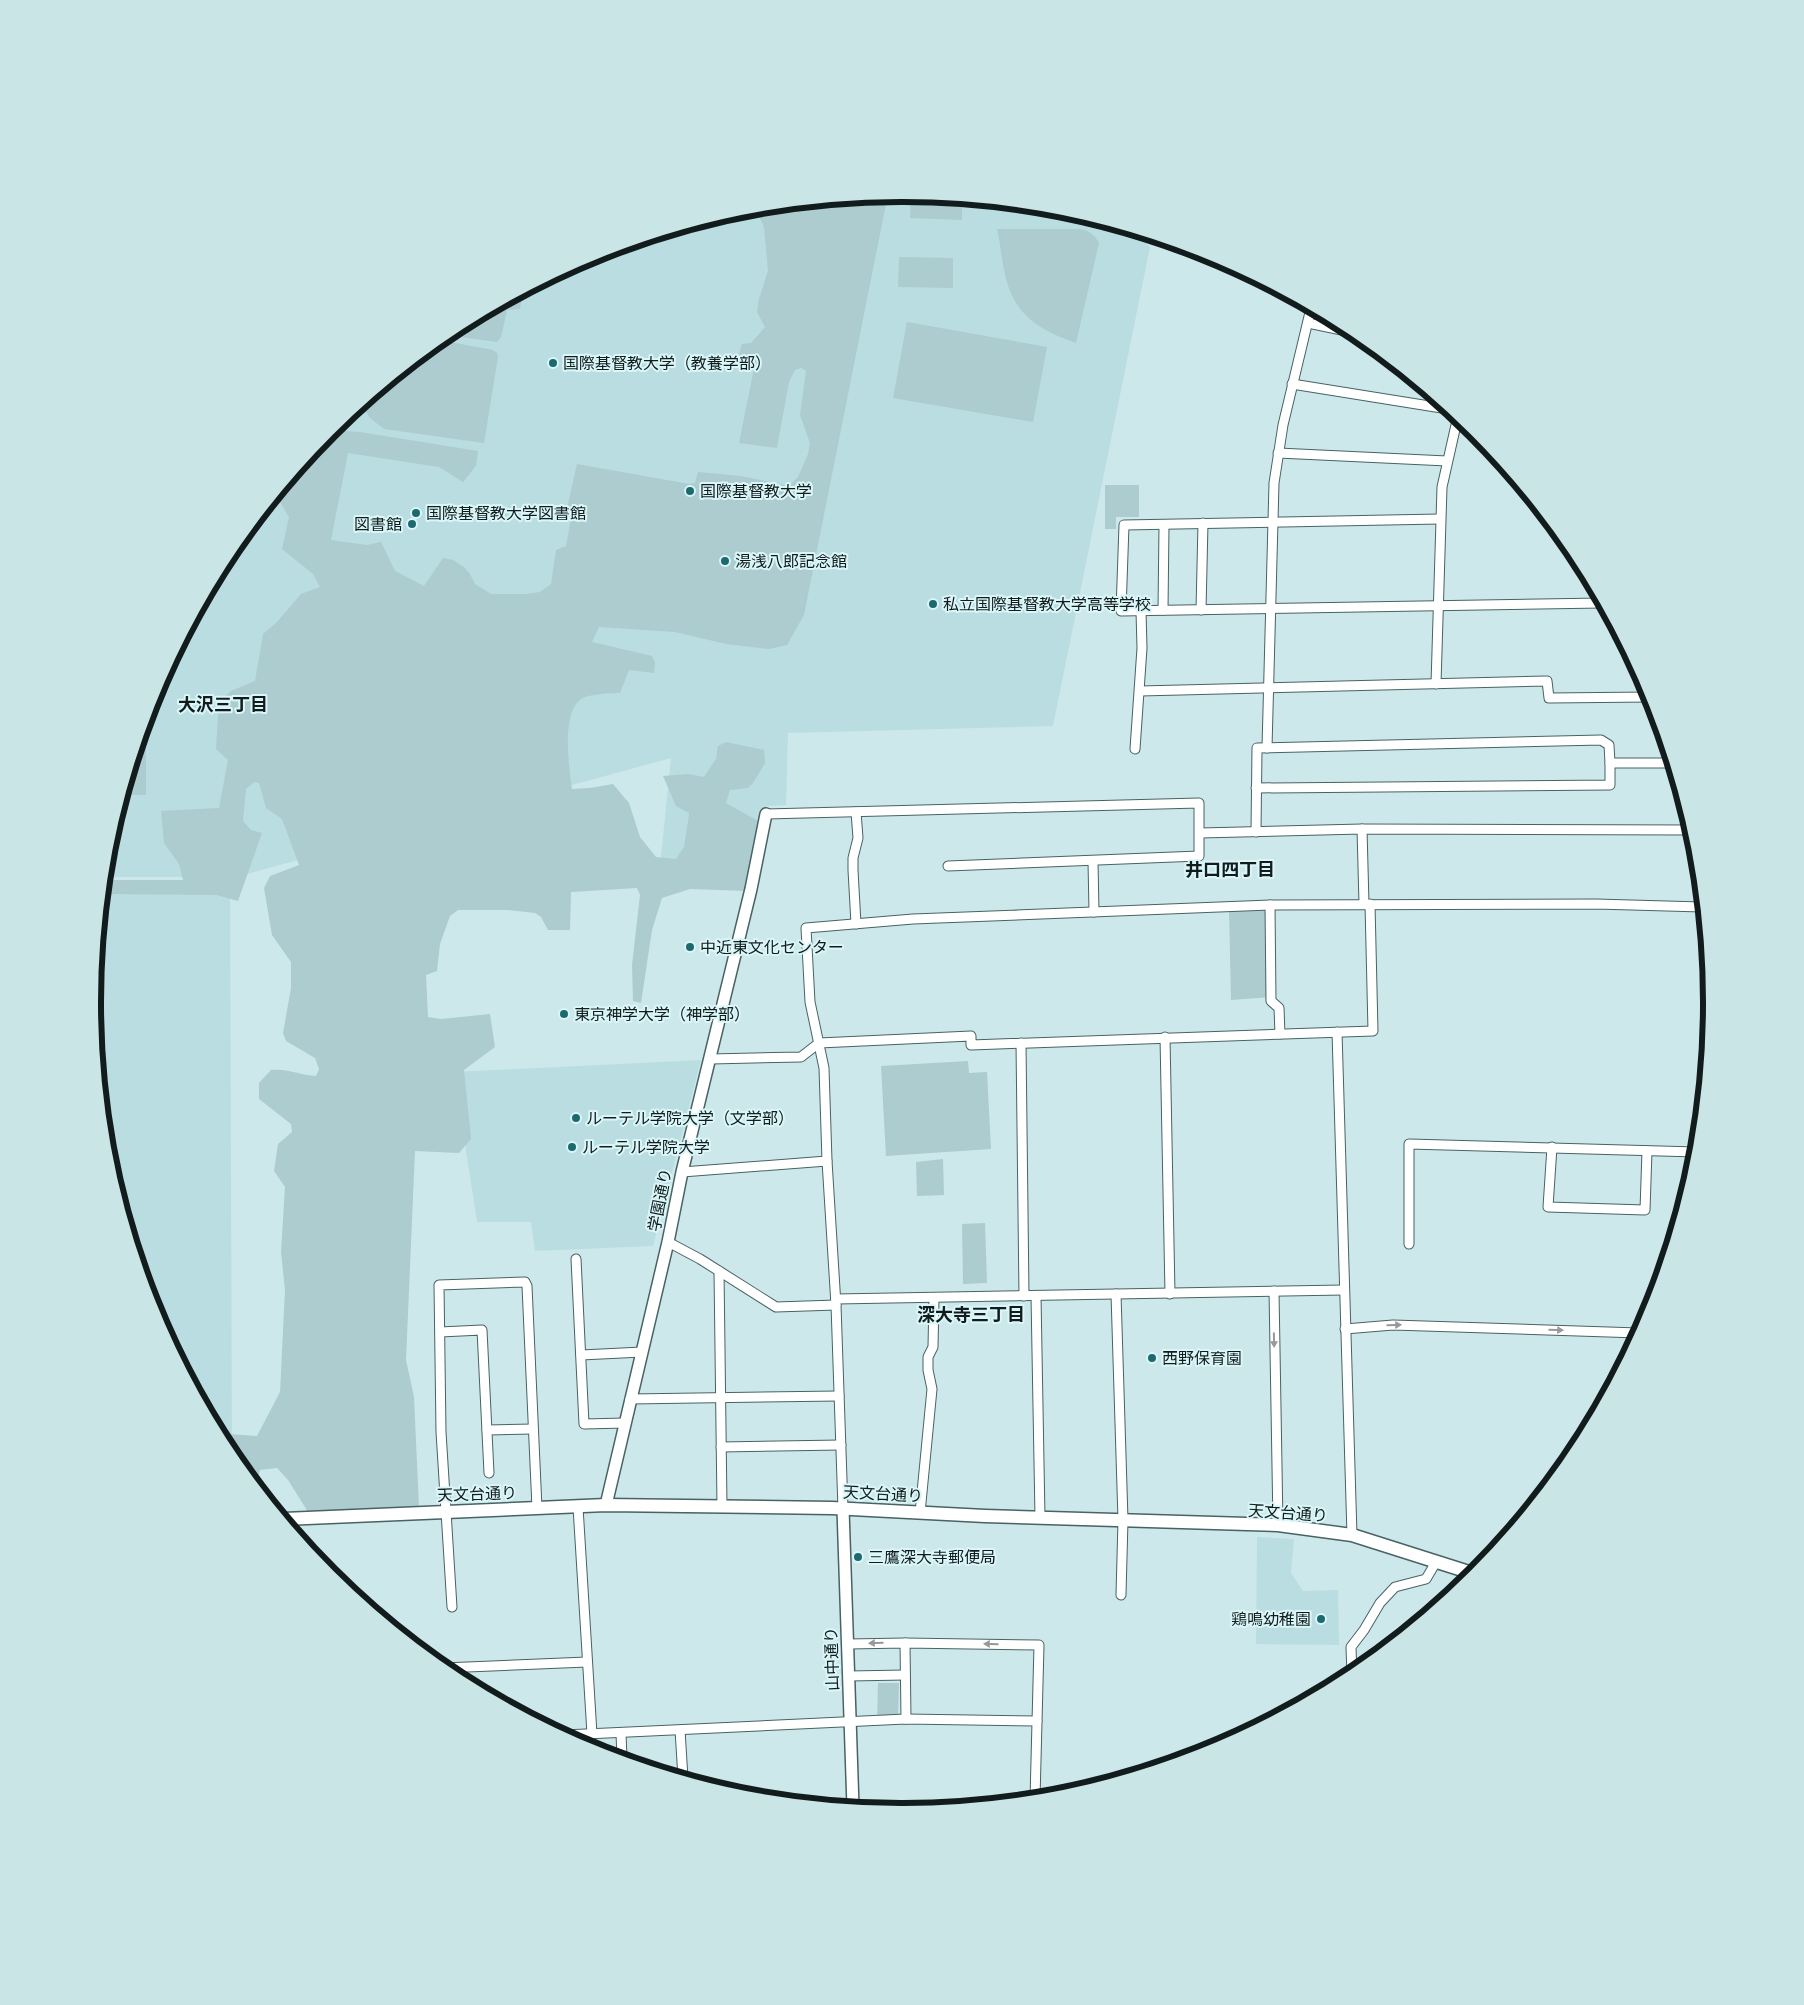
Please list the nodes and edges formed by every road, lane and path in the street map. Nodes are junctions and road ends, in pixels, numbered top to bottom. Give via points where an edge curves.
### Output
1 (1310, 314) edge
2 (1308, 323) junction
3 (1333, 328) edge
4 (1292, 384) junction
5 (1438, 407) edge
6 (1456, 425) edge
7 (1278, 453) junction
8 (1447, 461) junction
9 (1440, 519) junction
10 (1203, 523) junction
11 (1273, 523) junction
12 (1164, 525) junction
13 (1596, 603) edge
14 (1438, 606) junction
15 (1271, 608) junction
16 (1163, 610) junction
17 (1201, 610) junction
18 (1141, 611) junction
19 (1436, 684) junction
20 (1270, 687) junction
21 (1140, 691) junction
22 (1642, 697) edge
23 (1267, 748) junction
24 (1135, 749) dead end
25 (1610, 762) junction
26 (1665, 763) edge
27 (1256, 788) junction
28 (856, 812) junction
29 (766, 814) joint
30 (1362, 829) junction
31 (1683, 830) edge
32 (1256, 832) junction
33 (1200, 833) junction
34 (1093, 861) junction
35 (948, 866) dead end
36 (1367, 904) junction
37 (1270, 905) junction
38 (1697, 907) edge
39 (1094, 912) junction
40 (856, 924) junction
41 (1337, 1032) junction
42 (1280, 1034) junction
43 (1166, 1038) junction
44 (819, 1043) junction
45 (1021, 1043) junction
46 (711, 1059) junction
47 (1552, 1147) junction
48 (1647, 1151) junction
49 (1688, 1152) edge
50 (827, 1160) junction
51 (682, 1172) junction
52 (668, 1242) junction
53 (1409, 1244) dead end
54 (576, 1258) dead end
55 (719, 1271) junction
56 (1344, 1290) junction
57 (1274, 1292) junction
58 (1116, 1294) junction
59 (1170, 1294) junction
60 (1024, 1296) junction
61 (1036, 1296) junction
62 (934, 1298) junction
63 (836, 1302) junction
64 (1345, 1329) junction
65 (440, 1332) junction
66 (1631, 1333) edge
67 (642, 1352) junction
68 (581, 1356) junction
69 (839, 1396) junction
70 (720, 1398) junction
71 (630, 1399) junction
72 (625, 1423) junction
73 (534, 1429) junction
74 (487, 1430) junction
75 (841, 1445) junction
76 (721, 1446) junction
77 (490, 1473) dead end
78 (606, 1505) junction
79 (578, 1507) junction
80 (722, 1507) junction
81 (537, 1508) junction
82 (843, 1509) junction
83 (445, 1512) junction
84 (920, 1512) junction
85 (1040, 1518) junction
86 (291, 1519) edge
87 (1123, 1520) junction
88 (1278, 1526) junction
89 (1352, 1536) junction
90 (1436, 1562) junction
91 (1466, 1571) edge
92 (1122, 1595) dead end
93 (452, 1607) dead end
94 (905, 1642) junction
95 (848, 1644) junction
96 (587, 1662) junction
97 (1352, 1665) edge
98 (456, 1667) edge
99 (905, 1675) junction
100 (849, 1676) junction
101 (906, 1719) junction
102 (1037, 1721) junction
103 (851, 1722) junction
104 (680, 1730) junction
105 (621, 1733) junction
106 (579, 1734) edge
107 (592, 1734) junction
108 (622, 1752) edge
109 (683, 1772) edge
110 (1035, 1792) edge
111 (853, 1802) edge

1 - 2 street
2 - 3 street
2 - 4 street
4 - 5 street
4 - 7 street
6 - 8 street
7 - 8 street
7 - 11 street
8 - 9 street
9 - 11 street
9 - 14 street
10 - 11 street
10 - 12 street
10 - 17 street
11 - 15 street
12 - 16 street
12 - 18 street via 1124,525 1122,611
13 - 14 street
14 - 15 street
14 - 19 street
15 - 17 street
15 - 20 street
16 - 17 street
16 - 18 street
18 - 21 street
19 - 20 street
19 - 22 street via 1547,681 1549,698
20 - 21 street
20 - 23 street
21 - 24 street
23 - 25 street via 1601,740 1610,745
23 - 27 street via 1257,748
25 - 26 street
25 - 27 street via 1610,785
27 - 32 street
28 - 29 street
28 - 33 street via 1199,803
28 - 40 street via 858,838 853,858
29 - 46 street, 学園通り
30 - 31 street
30 - 32 street
30 - 36 street
32 - 33 street
33 - 34 street via 1199,856
34 - 35 street
34 - 39 street
36 - 37 street
36 - 38 street
36 - 41 street via 1372,1031
37 - 39 street
37 - 42 street via 1271,1001 1279,1008
39 - 40 street
40 - 44 street via 806,928 810,1002
41 - 42 street
41 - 56 street
42 - 43 street
43 - 45 street
43 - 59 street
44 - 45 street via 970,1036 971,1045
44 - 46 street via 801,1058
44 - 50 street via 824,1068
45 - 60 street
46 - 51 street, 学園通り
47 - 48 street
47 - 48 street via 1548,1207 1645,1210
47 - 53 street via 1409,1144
48 - 49 street
50 - 51 street
50 - 63 street
51 - 52 street, 学園通り
52 - 55 street
52 - 67 street, 学園通り
54 - 68 street
55 - 63 street via 776,1307
55 - 70 street
56 - 57 street
56 - 64 street
57 - 59 street
57 -> 88 street
58 - 59 street
58 - 61 street
58 - 87 street
60 - 61 street
60 - 62 street
61 - 85 street
62 - 63 street
62 - 84 street via 933,1347 928,1356 932,1389
63 - 69 street
64 -> 66 street via 1393,1325
64 - 89 street
65 - 73 street via 439,1285 525,1282
65 - 74 street via 482,1330
65 - 83 street
67 - 68 street
67 - 71 street, 学園通り
68 - 72 street via 584,1424
69 - 70 street
69 - 75 street
70 - 71 street
70 - 76 street
71 - 72 street, 学園通り
72 - 78 street, 学園通り
73 - 74 street
73 - 81 street
74 - 77 street
75 - 76 street
75 - 82 street
76 - 80 street
78 - 79 main road, 天文台通り
78 - 80 main road, 天文台通り
79 - 81 main road, 天文台通り
79 - 96 street
80 - 82 main road, 天文台通り
81 - 83 main road, 天文台通り
82 - 84 main road, 天文台通り
82 - 95 street, 山中通り
83 - 86 main road, 天文台通り
83 - 93 street
84 - 85 main road, 天文台通り
85 - 87 main road, 天文台通り
87 - 88 main road, 天文台通り
87 - 92 street
88 - 89 main road, 天文台通り
89 - 90 main road, 天文台通り
90 - 91 main road, 天文台通り
90 - 97 street via 1426,1579 1402,1584 1390,1592 1351,1646
94 -> 95 street
94 - 99 street
102 -> 94 street via 1039,1645
95 - 100 street, 山中通り
96 - 98 street
96 - 107 street
99 - 100 street
99 - 101 street
100 - 103 street, 山中通り
101 - 102 street
101 - 103 street
102 - 110 street
103 - 104 street
103 - 111 street, 山中通り
104 - 105 street
104 - 109 street
105 - 107 street
105 - 108 street
106 - 107 street

